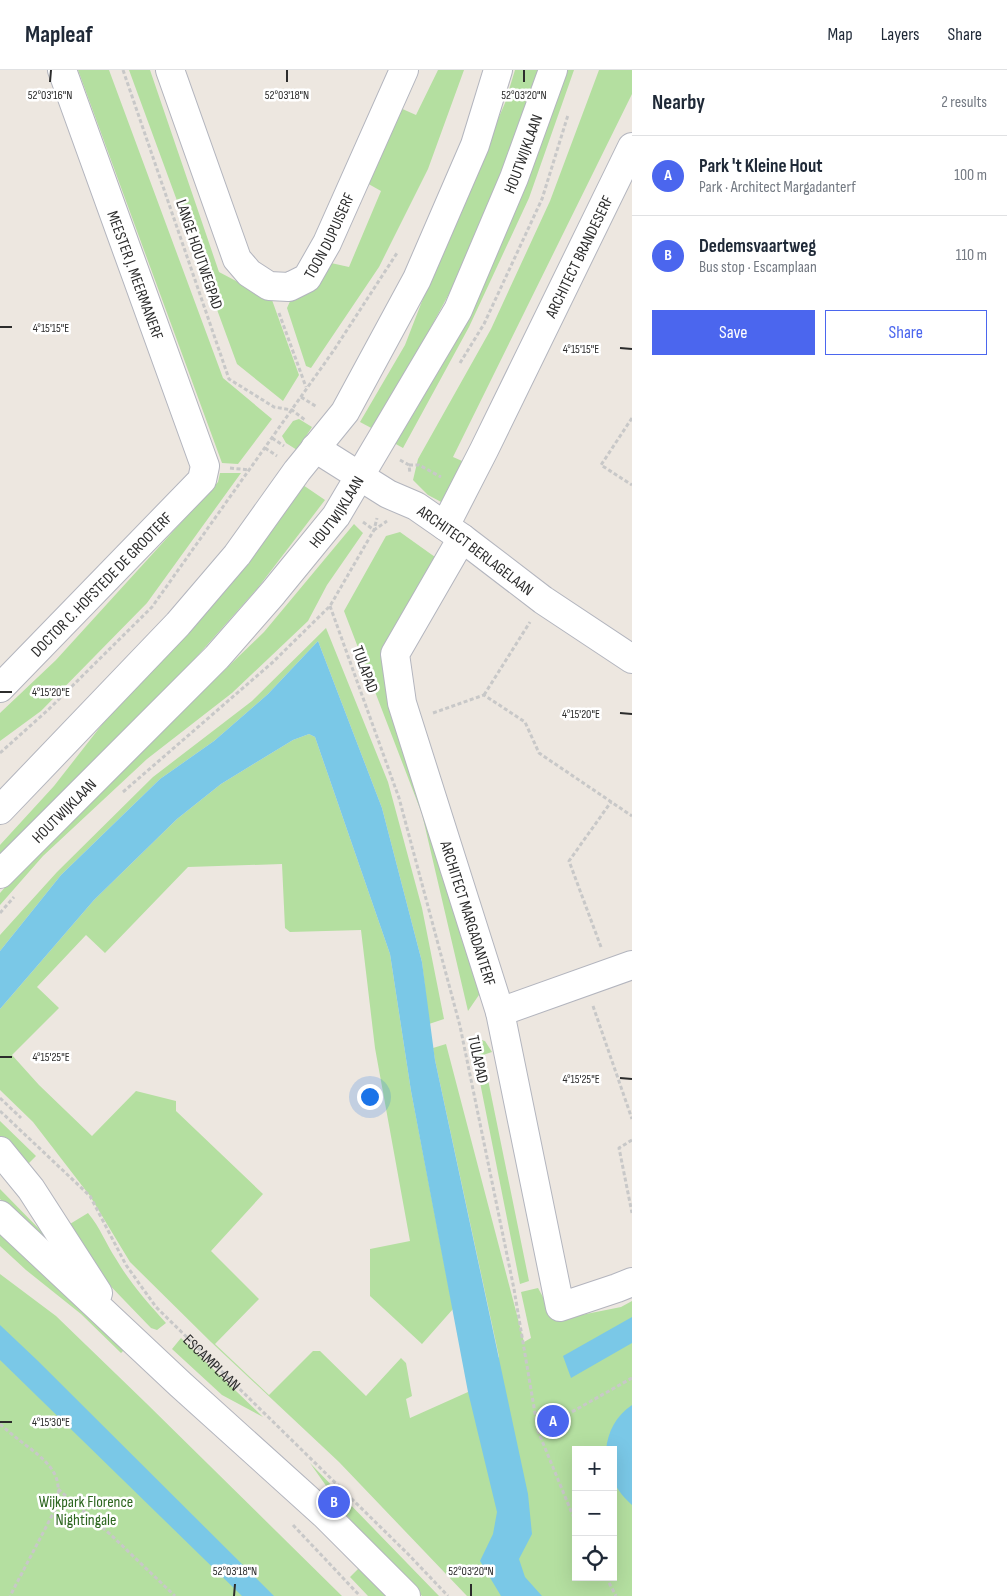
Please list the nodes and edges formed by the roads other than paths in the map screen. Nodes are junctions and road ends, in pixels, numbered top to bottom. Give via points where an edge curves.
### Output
1 (62, 70) edge
2 (170, 70) edge
3 (404, 70) edge
4 (498, 70) edge
5 (553, 70) edge
6 (632, 147) edge
7 (315, 448) junction
8 (359, 476) junction
9 (202, 480) joint
10 (453, 532) junction
11 (629, 651) edge
12 (0, 688) edge
13 (0, 810) edge
14 (9, 884) edge
15 (622, 968) edge
16 (500, 1012) junction
17 (0, 1151) edge
18 (0, 1215) edge
19 (632, 1282) edge
20 (121, 1328) junction
21 (406, 1596) edge

1 - 9 street, MEESTER J. MEERMANERF via 205,466
2 - 3 street, TOON DUPUISERF via 237,259 249,273 269,286 289,287 308,278 327,243
4 - 7 street via 475,145 417,279 345,412
5 - 8 street, HOUTWIJKLAAN via 514,178 458,310
6 - 10 street, ARCHITECT BRANDESERF via 464,490
7 - 8 street, ARCHITECT BERLAGELAAN
7 - 13 street via 237,555 184,617
8 - 10 street, ARCHITECT BERLAGELAAN via 416,506
8 - 14 street, HOUTWIJKLAAN via 336,516 274,592
9 - 12 street, DOCTOR C. HOFSTEDE DE GROOTERF
10 - 11 street, ARCHITECT BERLAGELAAN via 544,600
10 - 16 street, ARCHITECT MARGADANTERF via 395,654 402,703
15 - 16 street
16 - 19 street, ARCHITECT MARGADANTERF via 560,1307
17 - 20 street via 31,1189
18 - 20 street
20 - 21 street via 324,1514

